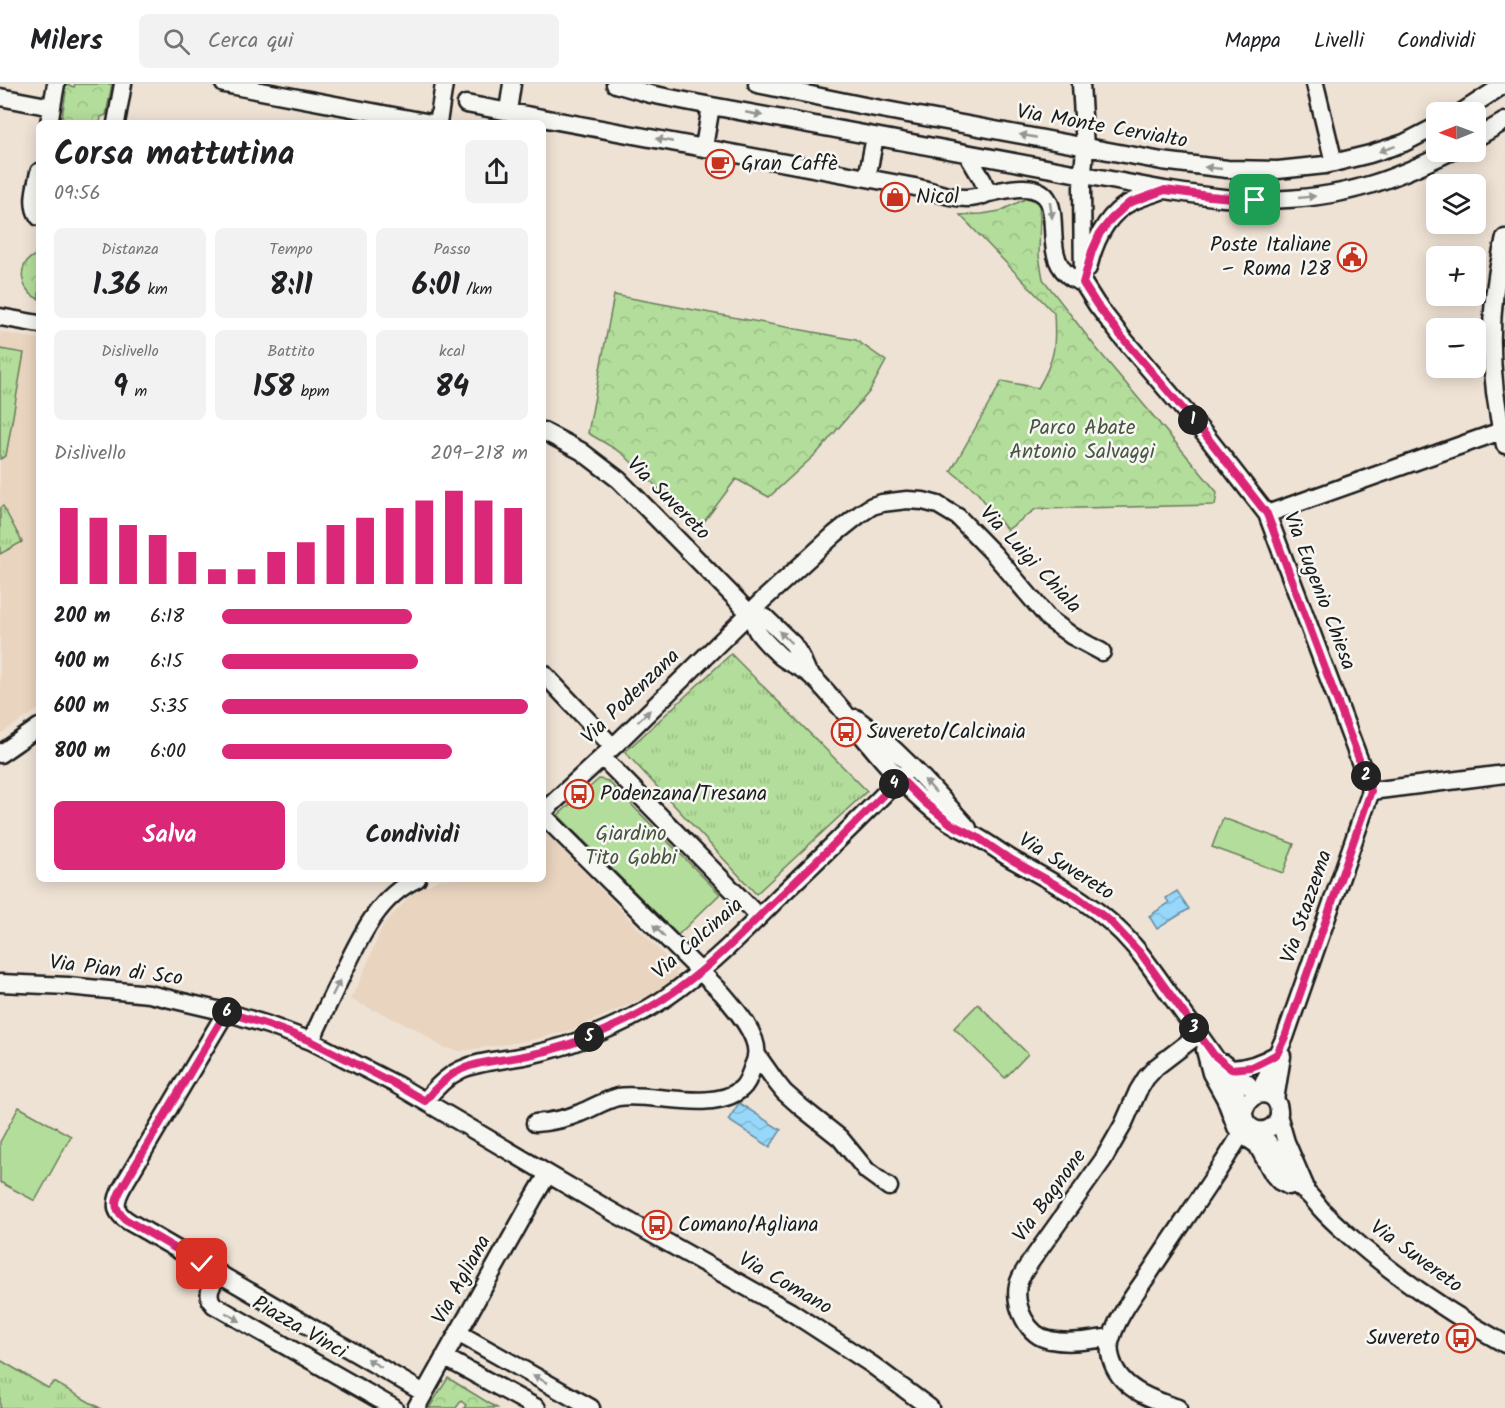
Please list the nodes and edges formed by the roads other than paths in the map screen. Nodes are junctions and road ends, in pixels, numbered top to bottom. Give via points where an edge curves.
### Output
1 (56, 84) edge
2 (123, 84) edge
3 (224, 84) edge
4 (444, 84) edge
5 (512, 84) edge
6 (615, 84) edge
7 (757, 84) edge
8 (1081, 84) edge
9 (1315, 84) edge
10 (1505, 84) edge
11 (0, 97) edge
12 (1477, 102) edge
13 (466, 104) dead end
14 (711, 106) junction
15 (508, 111) junction
16 (50, 115) edge
17 (117, 120) edge
18 (415, 120) edge
19 (438, 120) edge
20 (1505, 120) edge
21 (1426, 132) edge
22 (1486, 132) edge
23 (875, 137) junction
24 (704, 147) junction
25 (1085, 147) junction
26 (967, 154) junction
27 (1428, 162) edge
28 (1334, 163) junction
29 (1083, 175) junction
30 (867, 178) junction
31 (36, 190) edge
32 (1165, 190) junction
33 (988, 193) junction
34 (36, 212) edge
35 (1505, 238) edge
36 (1083, 283) junction
37 (0, 317) edge
38 (36, 323) edge
39 (546, 432) edge
40 (1503, 438) edge
41 (1267, 514) junction
42 (749, 613) junction
43 (1102, 652) dead end
44 (546, 678) edge
45 (36, 729) edge
46 (607, 752) junction
47 (0, 754) edge
48 (906, 772) junction
49 (1505, 774) edge
50 (1371, 791) junction
51 (546, 811) edge
52 (546, 817) edge
53 (412, 882) edge
54 (759, 917) junction
55 (701, 972) junction
56 (0, 983) edge
57 (226, 1012) junction
58 (1285, 1037) junction
59 (1201, 1038) junction
60 (311, 1041) junction
61 (1277, 1054) junction
62 (757, 1055) junction
63 (1214, 1055) junction
64 (1231, 1069) junction
65 (1258, 1095) junction
66 (1275, 1100) junction
67 (425, 1101) junction
68 (1244, 1112) junction
69 (1279, 1118) junction
70 (535, 1123) dead end
71 (1259, 1130) junction
72 (1241, 1134) junction
73 (548, 1174) junction
74 (890, 1187) dead end
75 (1309, 1195) junction
76 (219, 1273) junction
77 (458, 1333) junction
78 (1111, 1337) junction
79 (1505, 1344) edge
80 (444, 1357) junction
81 (424, 1393) junction
82 (571, 1403) edge
83 (394, 1408) edge
84 (416, 1408) edge
85 (537, 1408) edge
86 (591, 1408) edge
87 (930, 1408) edge
88 (1178, 1408) edge

1 - 16 street
2 - 17 street
3 - 18 street
4 - 19 street
5 - 15 street
6 - 14 street
25 -> 7 street, Via Monte Cervialto
8 - 25 street
9 - 28 street
10 - 12 street
11 - 16 street
13 - 15 street
14 -> 23 street
14 - 24 street
24 -> 15 street
20 - 22 street
21 -> 28 street, Via Monte Cervialto via 1404,143
23 - 26 street
23 - 30 street
24 - 30 street
28 -> 25 street, Via Monte Cervialto via 1301,168 1227,169
25 - 29 street
26 - 29 street
26 - 33 street
32 -> 27 street via 1232,199 1315,196 1370,185
29 - 32 street
29 - 36 street
30 - 33 street via 963,198
31 - 34 street
32 - 36 street via 1129,203 1111,219 1096,242
33 -> 36 street via 1022,188 1044,193 1051,204 1057,259 1068,276
35 - 40 street via 1491,342
36 - 41 street, Via Eugenio Chiesa via 1121,336
37 - 38 street
39 - 42 street, Via Suvereto via 581,451 619,480
40 - 41 street
41 - 50 street, Via Eugenio Chiesa
42 - 43 street, Via Luigi Chiala via 860,514 882,503 914,500 938,505 958,517 1049,619
46 -> 42 street, Via Podenzana
42 - 48 street, Via Suvereto via 767,619 793,644 808,673 867,741
44 - 46 street
45 - 47 street
46 - 51 street, Via Podenzana
46 - 54 street
48 - 54 street, Via Calcinaia
48 - 59 street, Via Suvereto via 938,814 951,824 1076,896 1110,921 1141,954
49 - 50 street
50 - 58 street, Via Stazzema
55 -> 52 street
60 -> 53 street via 368,926 388,899
54 - 55 street, Via Calcinaia
55 - 62 street via 742,1017
55 - 67 street, Via Calcinaia via 676,991 600,1032 541,1053 463,1069 438,1086
56 - 57 street, Via Pian di Sco via 140,993
57 - 60 street, Via Pian di Sco
57 - 76 street, Piazza Vinci via 116,1204 125,1219
58 - 61 street, Via Stazzema
58 - 66 street, Via Stazzema
59 - 63 street, Via Suvereto
59 - 72 street via 1209,1070
59 - 78 street, Via Bagnone via 1155,1067 1146,1078 1109,1151 1019,1281 1021,1313 1038,1335 1061,1341
60 - 67 street, Via Pian di Sco
61 - 64 street via 1252,1067
61 - 65 street, Via Stazzema
62 - 70 street via 746,1083 722,1098 699,1101 621,1097 579,1114
62 - 74 street via 784,1092 840,1138 867,1171
63 - 64 street, Via Suvereto
63 - 68 street, Via Suvereto
64 - 65 street, Via Suvereto
65 - 66 street
65 - 68 street via 1248,1100
66 - 69 street
67 - 73 street, Via Comano
68 - 71 street via 1249,1125
69 - 71 street via 1271,1128
69 - 75 street, Via Suvereto
71 - 75 street, Via Suvereto via 1290,1178
72 - 75 street via 1257,1144 1279,1181
72 - 78 street via 1134,1295
73 - 77 street, Via Agliana
73 - 87 street, Via Comano via 791,1312 872,1364
75 - 79 street, Via Suvereto via 1383,1263
81 -> 76 street, Piazza Vinci
76 -> 83 street, Piazza Vinci via 208,1294 214,1305
77 - 80 street, Via Agliana
82 -> 77 street
78 - 88 street via 1112,1360 1125,1383
80 - 81 street, Via Agliana
80 - 85 street
81 - 84 street, Via Agliana
82 - 86 street

